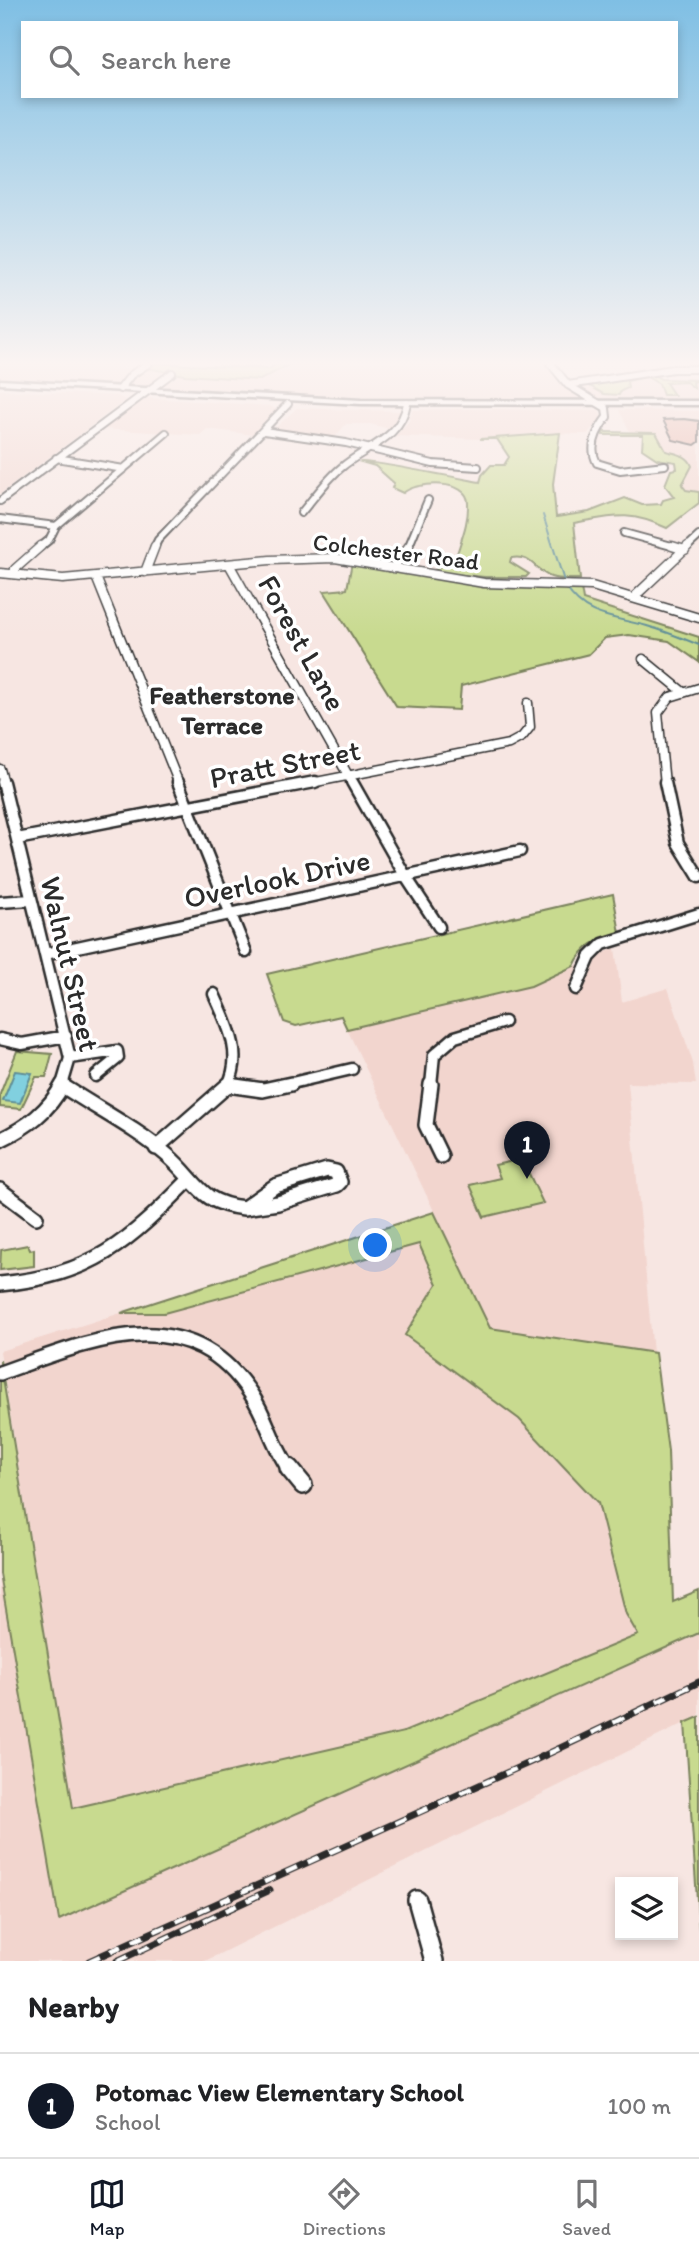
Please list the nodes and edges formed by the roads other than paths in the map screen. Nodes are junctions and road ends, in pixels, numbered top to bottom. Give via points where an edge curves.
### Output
1 (61, 455) edge
2 (141, 455) edge
3 (241, 455) edge
4 (362, 455) edge
5 (393, 455) edge
6 (593, 455) edge
7 (58, 457) junction
8 (665, 465) dead end
9 (478, 467) dead end
10 (126, 468) junction
11 (428, 500) dead end
12 (0, 502) edge
13 (301, 513) dead end
14 (0, 519) edge
15 (56, 526) junction
16 (624, 533) dead end
17 (699, 536) edge
18 (685, 550) junction
19 (229, 564) junction
20 (393, 568) junction
21 (15, 569) dead end
22 (145, 572) junction
23 (0, 573) edge
24 (96, 577) junction
25 (633, 598) junction
26 (699, 618) edge
27 (643, 659) dead end
28 (699, 688) edge
29 (682, 691) junction
30 (528, 703) dead end
31 (0, 769) edge
32 (349, 777) junction
33 (188, 807) junction
34 (17, 839) junction
35 (520, 851) dead end
36 (407, 877) junction
37 (699, 877) edge
38 (31, 900) junction
39 (0, 902) edge
40 (231, 914) junction
41 (699, 914) edge
42 (439, 927) dead end
43 (246, 952) dead end
44 (44, 954) junction
45 (576, 989) dead end
46 (214, 994) dead end
47 (504, 1021) dead end
48 (66, 1036) junction
49 (0, 1039) edge
50 (70, 1058) junction
51 (352, 1069) dead end
52 (96, 1076) dead end
53 (228, 1085) junction
54 (63, 1086) junction
55 (0, 1140) edge
56 (156, 1147) junction
57 (441, 1156) dead end
58 (190, 1179) junction
59 (0, 1191) edge
60 (244, 1208) junction
61 (36, 1217) dead end
62 (0, 1284) edge
63 (0, 1373) edge
64 (303, 1485) dead end
65 (417, 1900) dead end
66 (434, 1961) edge

1 - 7 street
2 - 10 street
3 - 22 street via 159,540
4 - 13 street via 334,475
5 - 9 street via 433,464
6 - 8 street via 596,462 620,470
7 - 10 street
7 - 12 street
10 - 15 street
11 - 20 street via 410,545
14 - 15 street
15 - 21 street via 47,542
16 - 18 street
17 - 18 street
18 - 25 street
19 - 20 street, Colchester Road via 321,558
19 - 22 street, Colchester Road
19 - 32 street, Forest Lane
20 - 25 street, Colchester Road via 484,583 583,584
22 - 24 street, Colchester Road
23 - 24 street, Colchester Road via 41,579
24 - 33 street
25 - 26 street, Colchester Road
27 - 29 street
28 - 29 street
29 - 37 street via 664,701 657,722 674,837
30 - 32 street, Pratt Street via 533,719 530,730 510,744
31 - 34 street, Walnut Street
32 - 33 street, Pratt Street
32 - 36 street, Forest Lane
33 - 34 street, Pratt Street
33 - 40 street
34 - 38 street, Walnut Street
35 - 36 street, Overlook Drive
36 - 40 street, Overlook Drive
36 - 42 street, Forest Lane
38 - 39 street
38 - 44 street, Walnut Street
40 - 43 street
40 - 44 street, Overlook Drive
41 - 45 street via 603,944 590,957
44 - 48 street, Walnut Street
46 - 53 street via 237,1058
47 - 57 street via 455,1037 434,1055 426,1125
48 - 49 street via 22,1044
48 - 50 street, Walnut Street
50 - 52 street via 117,1051 118,1058
50 - 54 street, Walnut Street
51 - 53 street via 263,1090
53 - 56 street
54 - 55 street, Walnut Street via 36,1118
54 - 56 street
56 - 58 street
58 - 60 street via 217,1203
58 - 62 street via 126,1240 96,1260 41,1278
59 - 61 street
60 - 60 street via 337,1185 340,1178 332,1170 275,1186
63 - 64 street via 122,1334 155,1332 193,1341 222,1359 243,1382 258,1405 273,1446
65 - 66 street

